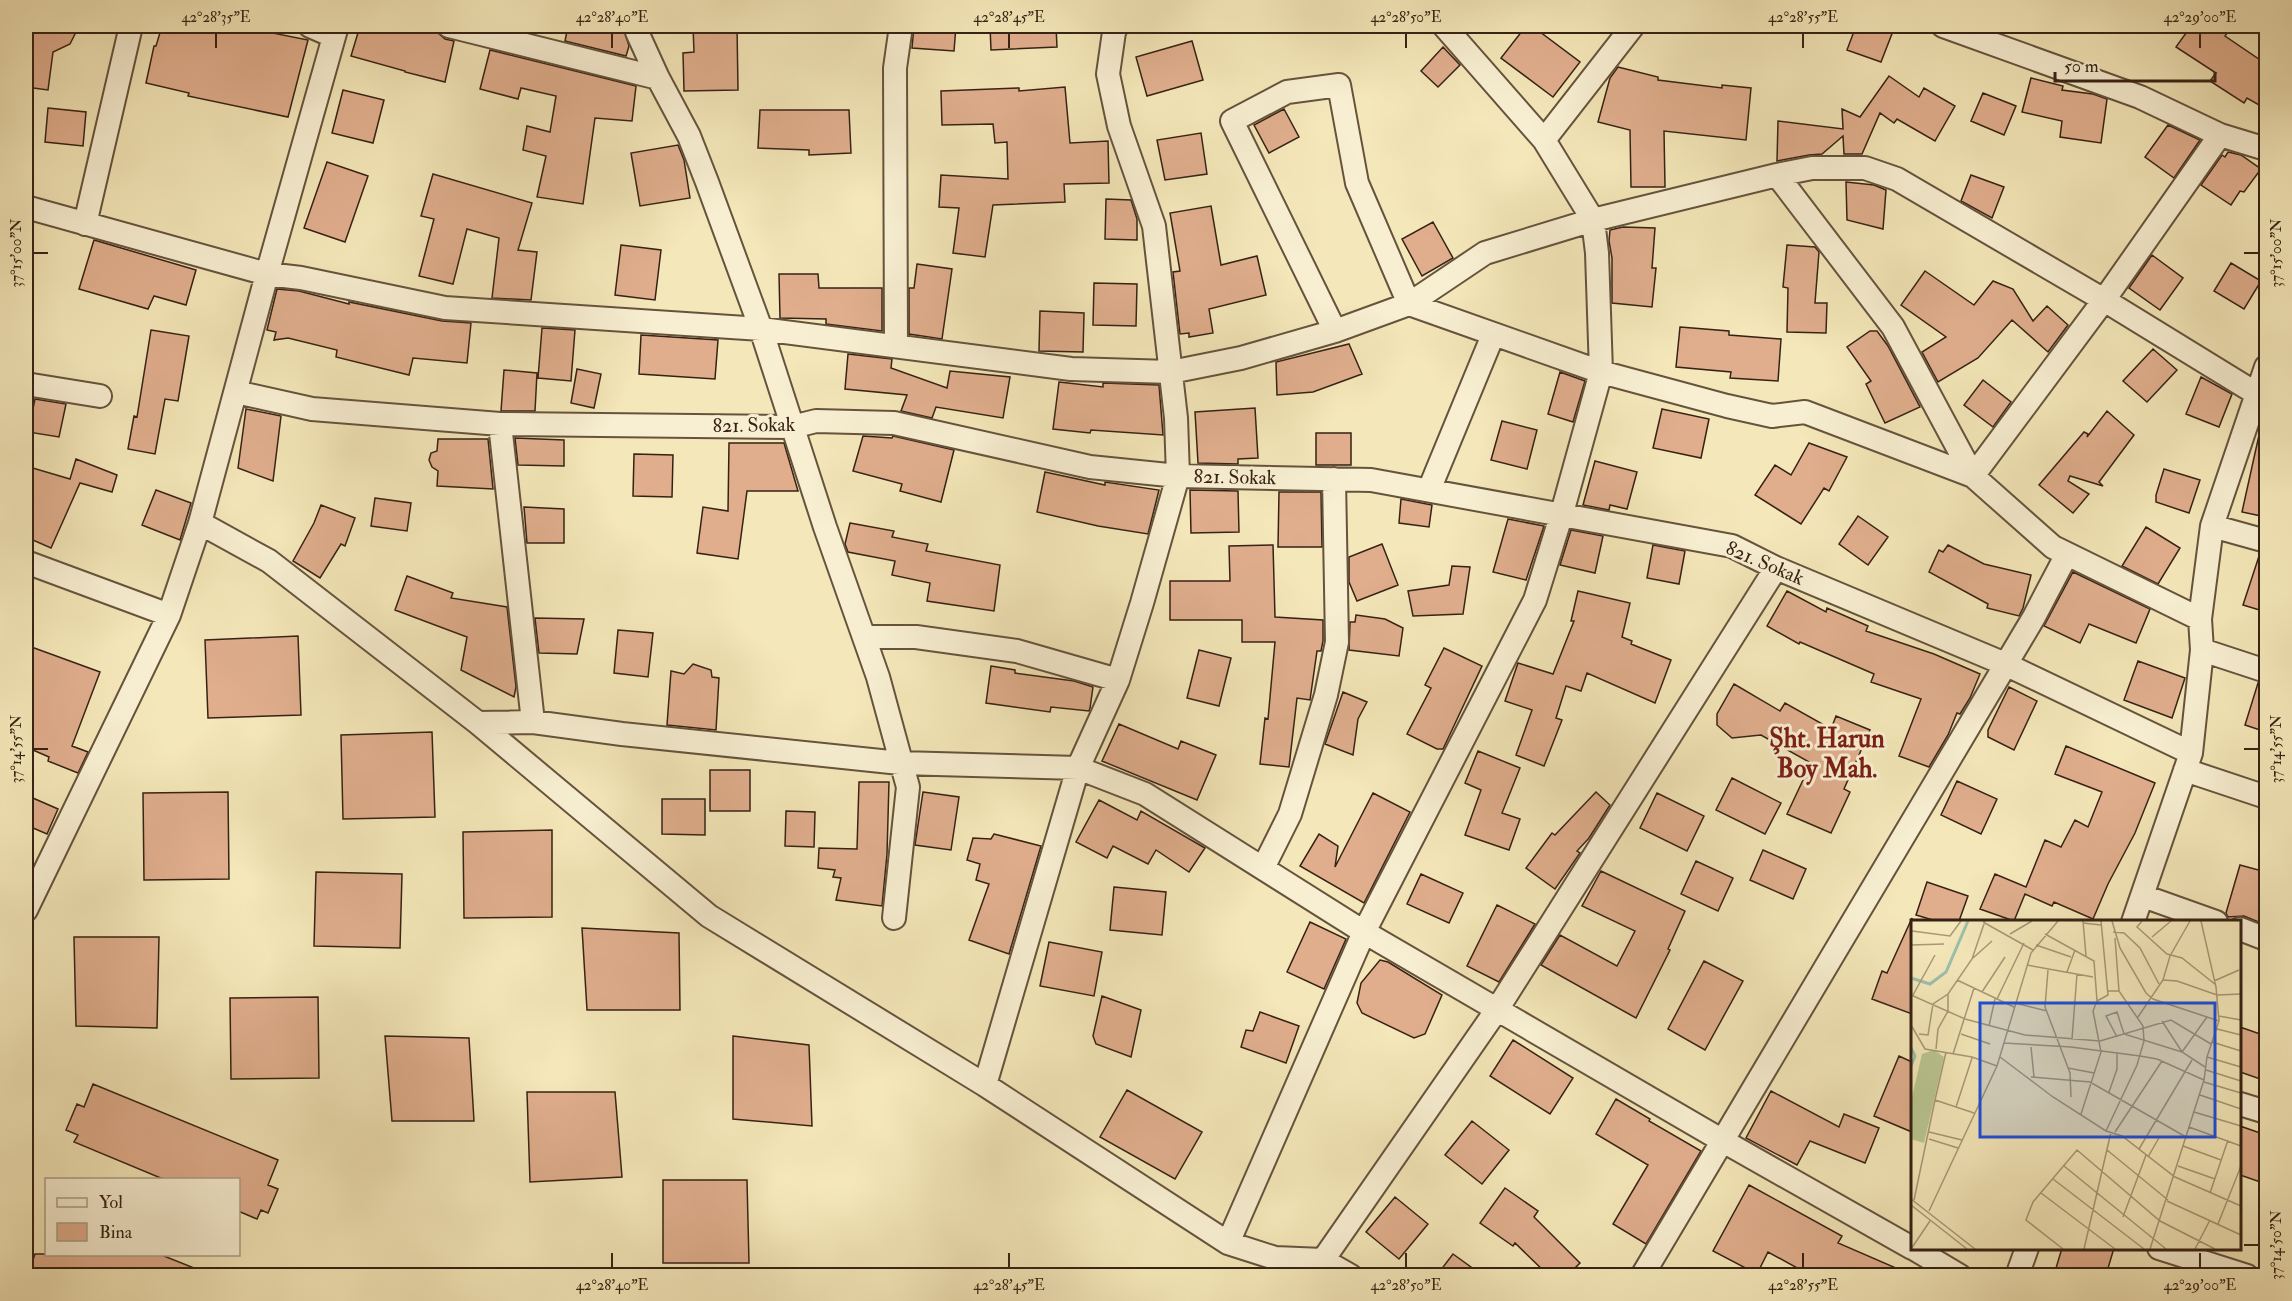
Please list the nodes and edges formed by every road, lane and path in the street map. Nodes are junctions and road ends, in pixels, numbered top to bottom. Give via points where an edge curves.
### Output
1 (131, 26) edge
2 (310, 26) edge
3 (449, 26) edge
4 (637, 26) edge
5 (901, 26) edge
6 (1118, 26) edge
7 (1444, 26) edge
8 (1633, 26) edge
9 (1943, 26) edge
10 (335, 31) edge
11 (658, 78) junction
12 (2220, 135) junction
13 (1544, 140) junction
14 (2266, 149) edge
15 (1777, 175) junction
16 (26, 207) edge
17 (1593, 220) junction
18 (85, 224) junction
19 (267, 274) junction
20 (2104, 300) junction
21 (1408, 304) junction
22 (761, 329) junction
23 (1335, 332) junction
24 (1492, 335) junction
25 (896, 346) junction
26 (1171, 372) junction
27 (1601, 372) junction
28 (2263, 381) edge
29 (26, 387) edge
30 (236, 392) junction
31 (100, 396) dead end
32 (500, 424) junction
33 (792, 427) junction
34 (1178, 476) junction
35 (1973, 476) junction
36 (1334, 479) junction
37 (1429, 490) junction
38 (1562, 513) junction
39 (200, 524) junction
40 (2212, 526) junction
41 (2266, 541) edge
42 (2067, 554) junction
43 (26, 561) edge
44 (1776, 568) junction
45 (169, 615) junction
46 (2200, 619) junction
47 (864, 637) junction
48 (2202, 650) junction
49 (2005, 664) junction
50 (2266, 671) edge
51 (1118, 680) junction
52 (533, 722) junction
53 (478, 723) junction
54 (2188, 761) junction
55 (900, 763) junction
56 (1078, 768) junction
57 (2266, 797) edge
58 (1263, 868) junction
59 (2143, 896) junction
60 (26, 910) edge
61 (894, 918) dead end
62 (2133, 920) edge
63 (2213, 920) edge
64 (2241, 929) edge
65 (1364, 932) junction
66 (2266, 939) edge
67 (1498, 1008) junction
68 (985, 1085) junction
69 (2241, 1104) edge
70 (2266, 1112) edge
71 (1723, 1141) junction
72 (1228, 1243) junction
73 (1911, 1247) edge
74 (1916, 1250) edge
75 (2026, 1250) edge
76 (2166, 1250) edge
77 (1323, 1260) junction
78 (1273, 1267) edge
79 (1351, 1275) edge
80 (1642, 1275) edge
81 (1960, 1275) edge
82 (2017, 1275) edge
83 (2247, 1275) edge

1 - 18 street
2 - 10 street
3 - 11 street
4 - 11 street
5 - 25 street via 895,68
6 - 26 street via 1108,74 1119,126 1154,226
7 - 13 street
8 - 13 street
9 - 12 street via 2140,97
10 - 19 street
11 - 22 street via 689,136
12 - 14 street
12 - 20 street
13 - 17 street
15 - 17 street
15 - 20 street via 1812,168 1865,168 1898,179
15 - 35 street via 1893,327
16 - 18 street
17 - 21 street via 1485,253
17 - 27 street
18 - 19 street
19 - 22 street via 445,308
19 - 30 street
20 - 28 street
20 - 35 street
21 - 23 street
21 - 23 street via 1357,183 1339,84 1287,92 1232,121
21 - 24 street
22 - 25 street
22 - 33 street
23 - 26 street
24 - 27 street
24 - 37 street
25 - 26 street via 1071,369
26 - 34 street
27 - 35 street via 1772,416 1805,412
27 - 38 street
28 - 40 street
29 - 31 street
30 - 32 street, 821. Sokak via 312,409
30 - 39 street
32 - 33 street, 821. Sokak
32 - 52 street
33 - 34 street, 821. Sokak via 816,421 894,423 1090,467
33 - 47 street
34 - 36 street, 821. Sokak
34 - 51 street
35 - 42 street via 2053,547
36 - 37 street, 821. Sokak via 1371,480
36 - 58 street via 1337,642 1326,695 1290,814
37 - 38 street, 821. Sokak
38 - 44 street, 821. Sokak via 1732,546
38 - 65 street via 1535,600
39 - 45 street
39 - 53 street via 269,561
40 - 41 street
40 - 46 street
42 - 46 street
42 - 49 street
43 - 45 street
44 - 49 street, 821. Sokak
44 - 67 street
45 - 60 street
46 - 48 street
47 - 51 street via 916,637 1017,651
47 - 55 street
48 - 50 street
48 - 54 street
49 - 54 street, 821. Sokak
49 - 71 street
51 - 56 street
52 - 53 street
52 - 55 street
53 - 68 street via 709,916
54 - 57 street, 821. Sokak
54 - 59 street
55 - 56 street
55 - 61 street via 908,786
56 - 58 street via 1145,794
56 - 68 street
58 - 65 street
59 - 62 street
59 - 63 street
64 - 66 street
65 - 67 street
65 - 72 street
67 - 71 street
67 - 77 street
68 - 72 street
69 - 70 street
71 - 73 street
71 - 80 street
72 - 78 street
74 - 81 street
75 - 82 street
76 - 83 street
77 - 78 street
77 - 79 street

